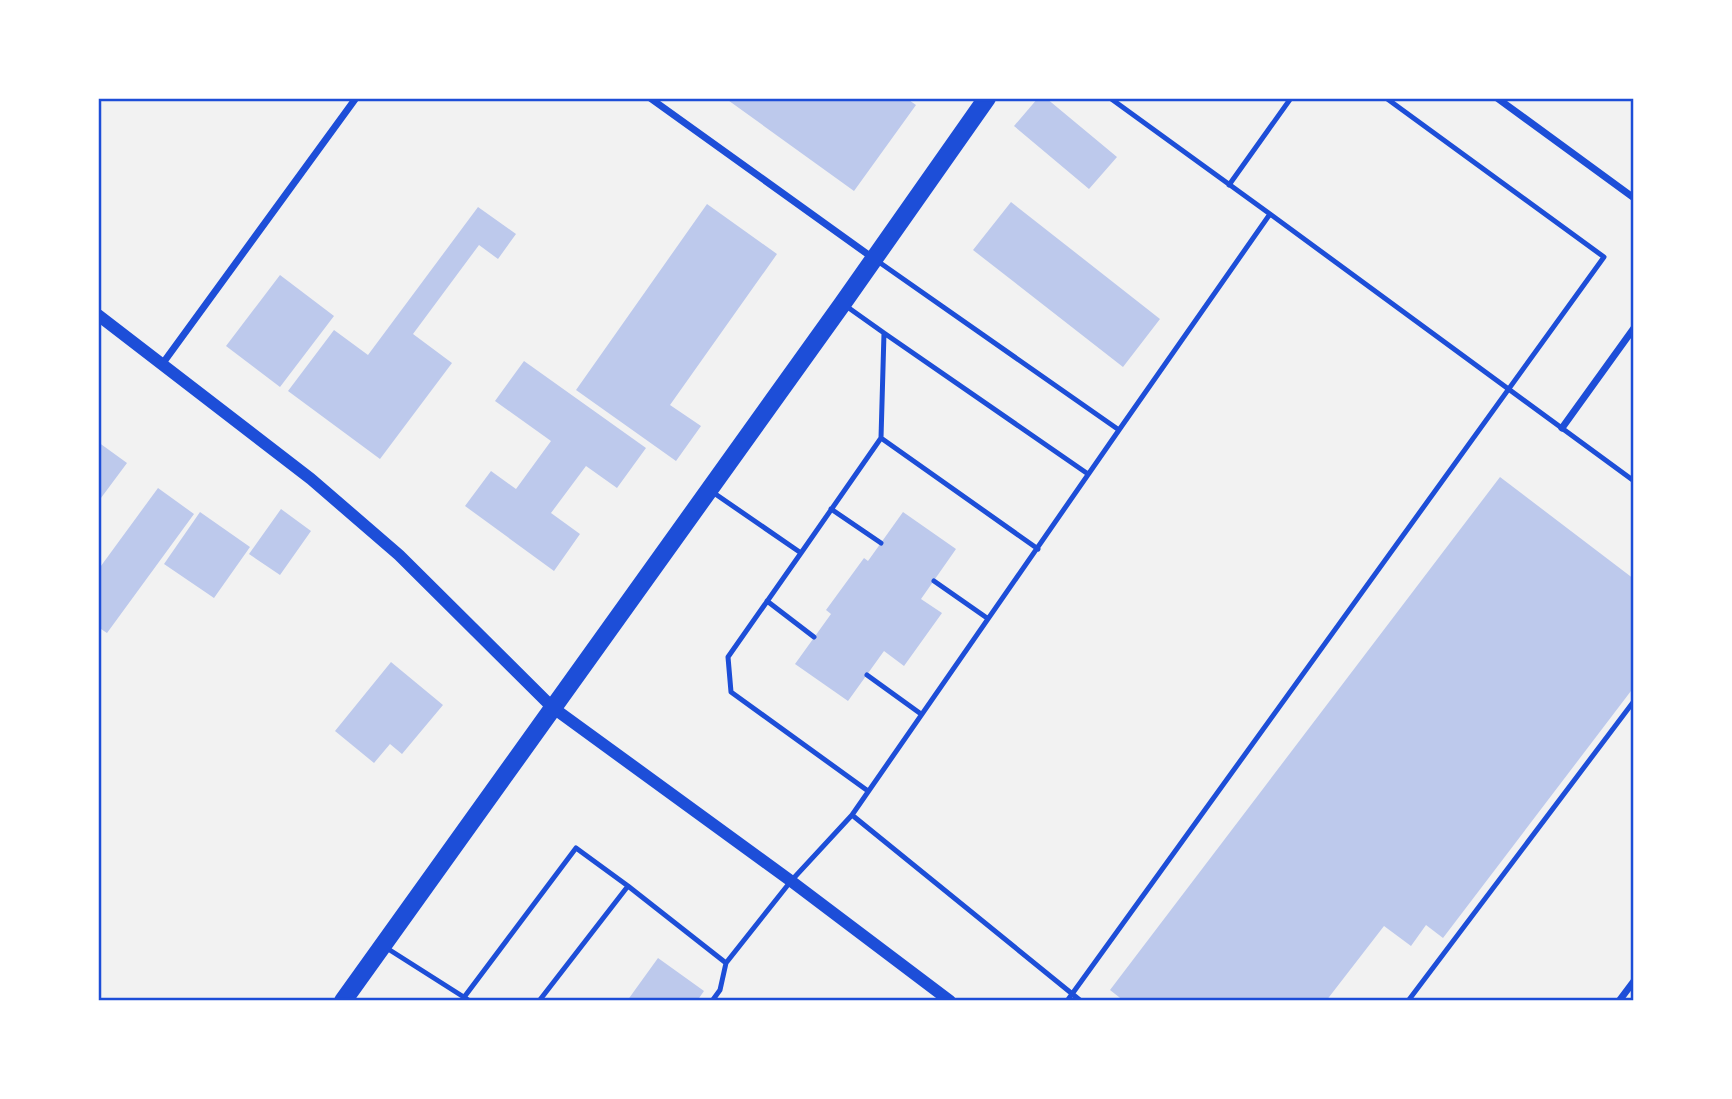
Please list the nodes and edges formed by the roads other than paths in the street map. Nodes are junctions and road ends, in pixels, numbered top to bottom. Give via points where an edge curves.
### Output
1 (356, 98) edge
2 (650, 98) edge
3 (987, 98) edge
4 (1110, 98) edge
5 (1291, 98) edge
6 (1386, 98) edge
7 (1497, 98) edge
8 (1229, 185) junction
9 (1634, 198) edge
10 (1270, 214) junction
11 (873, 259) junction
12 (843, 303) junction
13 (98, 315) edge
14 (1634, 328) edge
15 (884, 333) junction
16 (163, 363) junction
17 (1509, 389) junction
18 (1562, 428) junction
19 (1119, 430) junction
20 (881, 438) junction
21 (1088, 474) junction
22 (1634, 481) edge
23 (708, 489) junction
24 (831, 509) junction
25 (881, 543) dead end
26 (1038, 548) junction
27 (801, 552) junction
28 (934, 581) dead end
29 (766, 601) junction
30 (987, 618) junction
31 (814, 637) dead end
32 (867, 675) dead end
33 (1634, 701) edge
34 (552, 707) junction
35 (922, 714) junction
36 (868, 791) junction
37 (852, 815) junction
38 (792, 881) junction
39 (628, 886) junction
40 (383, 945) junction
41 (726, 963) junction
42 (1634, 981) edge
43 (1072, 995) junction
44 (468, 999) edge
45 (343, 1001) edge
46 (539, 1001) edge
47 (712, 1001) edge
48 (950, 1001) edge
49 (1067, 1001) edge
50 (1081, 1001) edge
51 (1408, 1001) edge
52 (1619, 1001) edge

1 - 16 street
2 - 11 street
3 - 11 main road
4 - 8 lane
5 - 8 lane
6 - 17 lane via 1604,257
7 - 9 street
8 - 10 lane
10 - 17 lane
10 - 19 lane
11 - 12 main road
11 - 19 lane
12 - 15 lane
12 - 23 main road
13 - 16 street
14 - 18 street
15 - 20 lane
15 - 21 lane
16 - 34 street via 399,555
17 - 18 lane
17 - 43 lane
18 - 22 lane
19 - 21 lane
20 - 24 lane
20 - 26 lane
21 - 26 lane
23 - 27 lane
23 - 34 main road
24 - 25 lane
24 - 27 lane
26 - 30 lane
27 - 29 lane
28 - 30 lane
29 - 31 lane
29 - 36 lane via 728,657 730,692
30 - 35 lane
32 - 35 lane
33 - 51 lane
34 - 38 street
34 - 40 main road
35 - 36 lane
36 - 37 lane
37 - 38 lane
37 - 43 lane
38 - 41 lane
38 - 48 street
39 - 41 lane
39 - 44 lane via 576,848
39 - 46 lane
40 - 44 lane
40 - 45 main road
41 - 47 lane via 720,990
42 - 52 street
43 - 49 lane
43 - 50 lane

